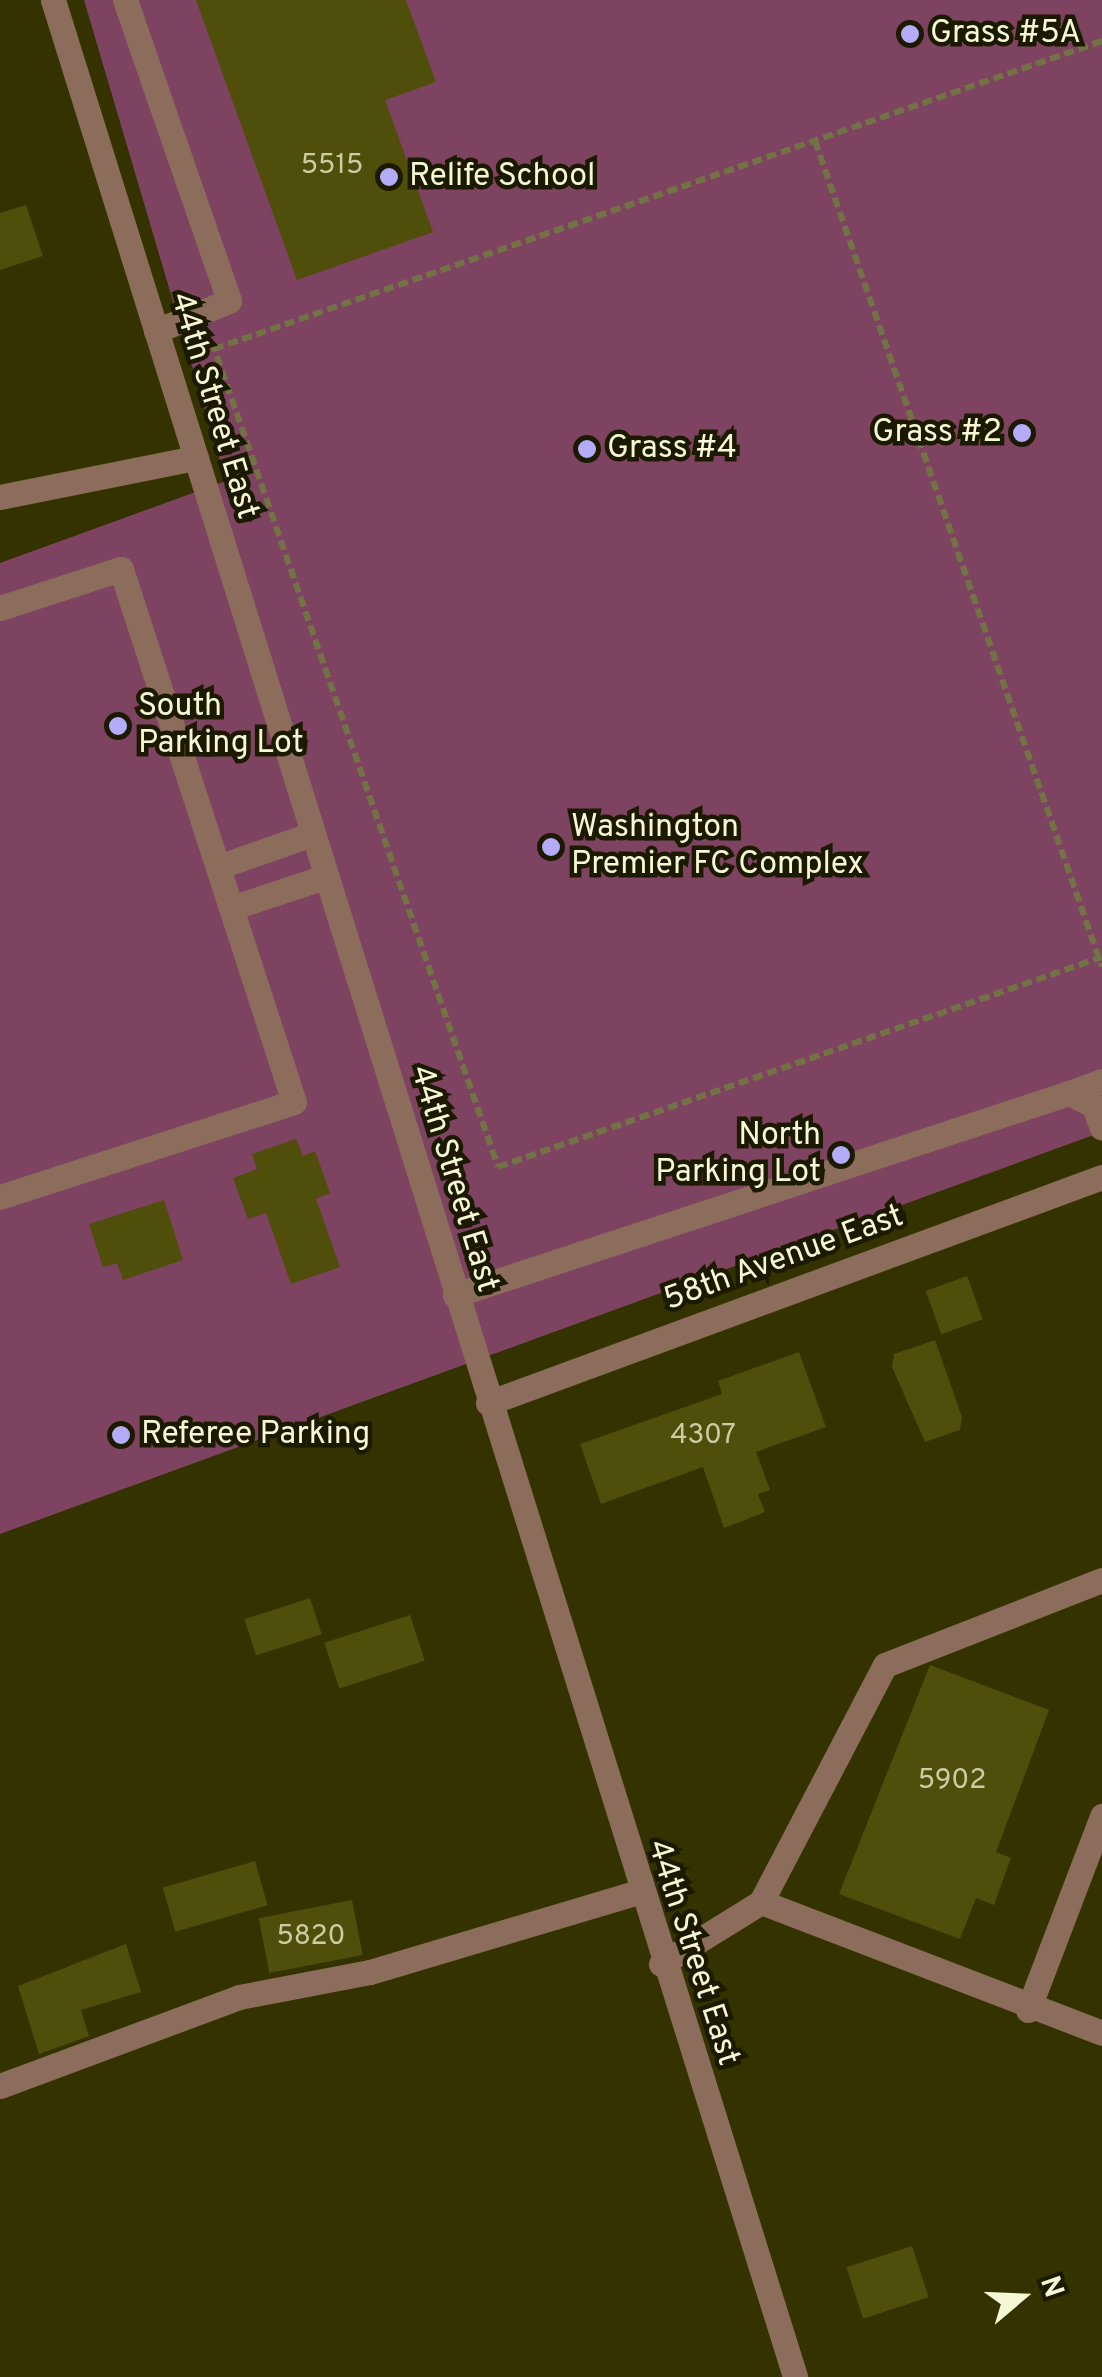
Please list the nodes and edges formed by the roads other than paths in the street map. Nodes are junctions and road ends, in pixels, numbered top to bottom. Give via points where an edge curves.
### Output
1 (52, 0) edge
2 (125, 0) edge
3 (156, 330) junction
4 (196, 458) junction
5 (0, 497) edge
6 (0, 608) edge
7 (312, 834) junction
8 (218, 867) junction
9 (325, 877) junction
10 (231, 908) junction
11 (1102, 1080) edge
12 (1069, 1092) junction
13 (1102, 1128) edge
14 (1102, 1177) edge
15 (0, 1197) edge
16 (455, 1295) junction
17 (488, 1403) junction
18 (1102, 1580) edge
19 (1102, 1816) edge
20 (638, 1892) junction
21 (761, 1902) junction
22 (661, 1964) junction
23 (1028, 2010) junction
24 (1102, 2033) edge
25 (0, 2086) edge
26 (795, 2377) edge

1 - 3 street, 44th Street East
2 - 3 street via 229,301
3 - 4 street, 44th Street East
4 - 5 street
4 - 7 street, 44th Street East
6 - 8 street via 121,569
7 - 8 street
7 - 9 street, 44th Street East
8 - 10 street
9 - 10 street
9 - 16 street, 44th Street East
10 - 15 street via 294,1102
11 - 12 street
12 - 13 street via 1094,1106
12 - 16 street
14 - 17 street, 58th Avenue East
16 - 17 street, 44th Street East
17 - 20 street, 44th Street East
18 - 21 street via 885,1665
19 - 23 street
20 - 22 street, 44th Street East
20 - 25 street via 370,1972 239,1997
21 - 22 street
21 - 23 street
22 - 26 street, 44th Street East
23 - 24 street

